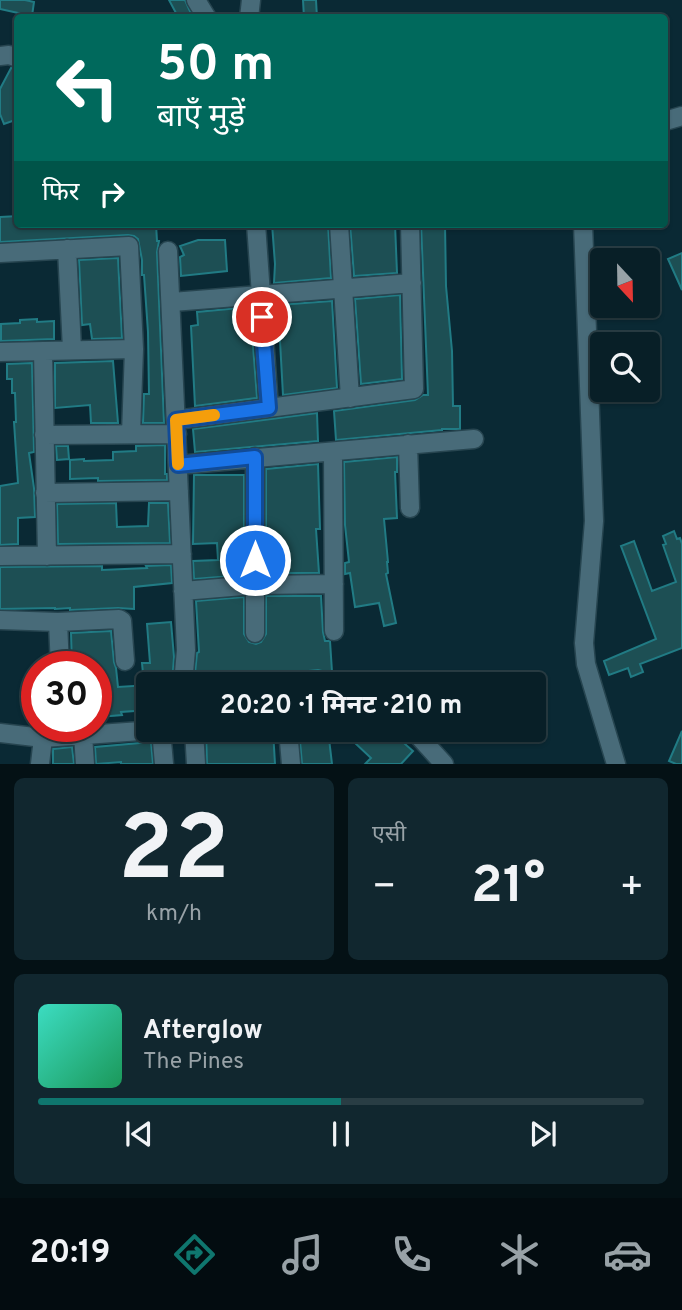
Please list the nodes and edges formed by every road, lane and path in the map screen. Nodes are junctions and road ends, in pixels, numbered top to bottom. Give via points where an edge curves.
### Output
1 (256, 228) edge
2 (339, 228) edge
3 (410, 228) edge
4 (583, 228) edge
5 (67, 249) junction
6 (169, 251) dead end
7 (0, 253) edge
8 (412, 283) junction
9 (344, 288) junction
10 (261, 295) junction
11 (172, 302) junction
12 (72, 349) junction
13 (134, 349) junction
14 (43, 351) junction
15 (0, 352) edge
16 (351, 398) junction
17 (269, 408) junction
18 (177, 427) junction
19 (131, 434) junction
20 (44, 435) junction
21 (474, 439) dead end
22 (408, 444) junction
23 (333, 452) junction
24 (255, 457) junction
25 (178, 465) junction
26 (179, 491) junction
27 (46, 493) junction
28 (410, 508) dead end
29 (182, 554) junction
30 (0, 556) edge
31 (47, 556) junction
32 (334, 584) junction
33 (255, 586) junction
34 (183, 591) junction
35 (0, 620) edge
36 (58, 622) junction
37 (334, 631) dead end
38 (256, 633) dead end
39 (59, 651) edge
40 (125, 661) dead end
41 (184, 672) edge
42 (136, 731) edge
43 (0, 733) edge
44 (112, 733) edge
45 (21, 735) edge
46 (43, 742) edge
47 (83, 742) edge
48 (162, 742) edge
49 (195, 742) edge
50 (289, 742) edge
51 (424, 742) edge
52 (40, 764) edge
53 (85, 764) edge
54 (164, 764) edge
55 (196, 764) edge
56 (291, 764) edge
57 (444, 764) edge
58 (616, 764) edge

1 - 10 street
2 - 9 street
3 - 8 street
4 - 58 street via 594,521 584,643
5 - 7 street
5 - 12 street
5 - 13 street via 129,246
6 - 11 street
8 - 9 street
8 - 16 street via 414,389
9 - 10 street
9 - 16 street
10 - 11 street
10 - 17 street
11 - 18 street
12 - 13 street
12 - 14 street
13 - 19 street
14 - 15 street
14 - 20 street
16 - 17 street
17 - 18 street
18 - 19 street
18 - 25 street
19 - 20 street
20 - 27 street
21 - 22 street
22 - 23 street
22 - 28 street
23 - 24 street
23 - 32 street
24 - 25 street
24 - 33 street
25 - 26 street
26 - 27 street
26 - 29 street
27 - 31 street
29 - 31 street
29 - 34 street
30 - 31 street
32 - 33 street
32 - 37 street
33 - 34 street
33 - 38 street
34 - 41 street
35 - 36 street
36 - 39 street
36 - 40 street via 121,620
42 - 44 street
43 - 45 street
46 - 52 street
47 - 53 street
48 - 54 street
49 - 55 street
50 - 56 street
51 - 57 street

